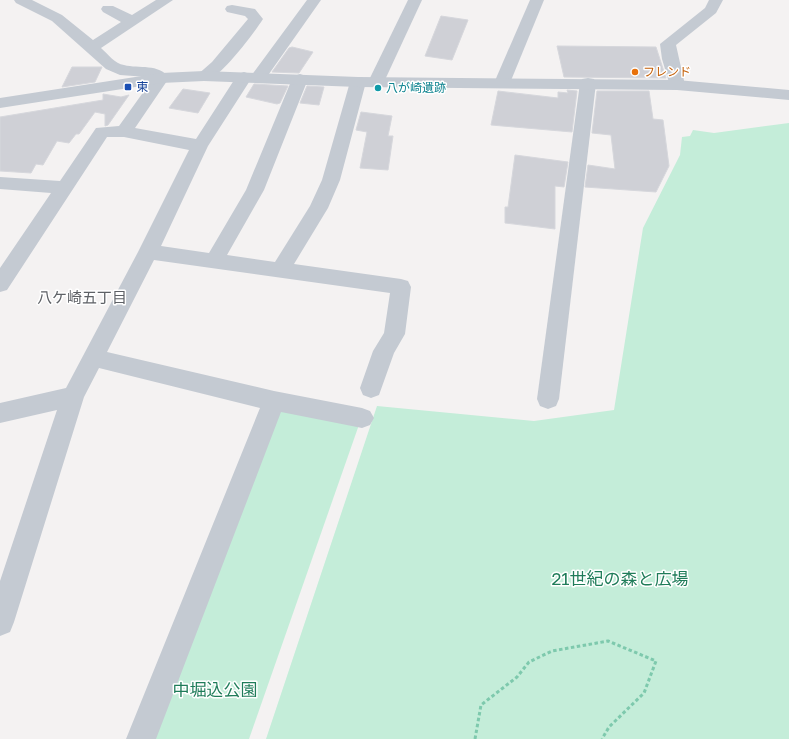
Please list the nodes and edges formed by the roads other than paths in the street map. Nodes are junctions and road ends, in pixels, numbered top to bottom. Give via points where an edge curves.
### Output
1 (22, 0) edge
2 (166, 0) edge
3 (314, 0) edge
4 (415, 0) edge
5 (537, 0) edge
6 (716, 0) edge
7 (108, 9) dead end
8 (232, 9) dead end
9 (131, 21) junction
10 (92, 47) junction
11 (204, 76) junction
12 (251, 77) junction
13 (161, 78) junction
14 (300, 79) junction
15 (367, 82) junction
16 (502, 83) junction
17 (588, 83) junction
18 (678, 85) junction
19 (789, 95) edge
20 (0, 103) edge
21 (124, 132) junction
22 (200, 146) junction
23 (0, 183) edge
24 (65, 188) junction
25 (148, 252) junction
26 (214, 261) junction
27 (280, 271) junction
28 (0, 284) edge
29 (94, 358) junction
30 (371, 388) dead end
31 (73, 396) junction
32 (548, 399) dead end
33 (274, 401) junction
34 (0, 413) edge
35 (362, 418) dead end
36 (10, 564) edge
37 (0, 622) edge
38 (141, 739) edge

1 - 10 street via 57,18
2 - 9 street
3 - 12 street
4 - 15 street
5 - 16 street
6 - 18 street via 711,10 668,44
7 - 9 street
8 - 11 street via 250,12 256,19 218,65
9 - 10 street
10 - 13 street via 120,70 150,72
11 - 12 street
11 - 13 street
12 - 14 street
12 - 22 street
13 - 20 street
13 - 21 street
14 - 15 street
14 - 26 street via 255,190
15 - 16 street
15 - 27 street via 319,208
16 - 17 street
17 - 18 street
17 - 32 street
18 - 19 street
21 - 22 street
21 - 24 street via 102,132
22 - 25 street
23 - 24 street
24 - 28 street
25 - 26 street
25 - 29 street
26 - 27 street
27 - 30 street via 401,287 394,334 384,351
29 - 31 street
29 - 33 street
31 - 34 street
31 - 36 street
33 - 35 street
33 - 38 street
36 - 37 street

